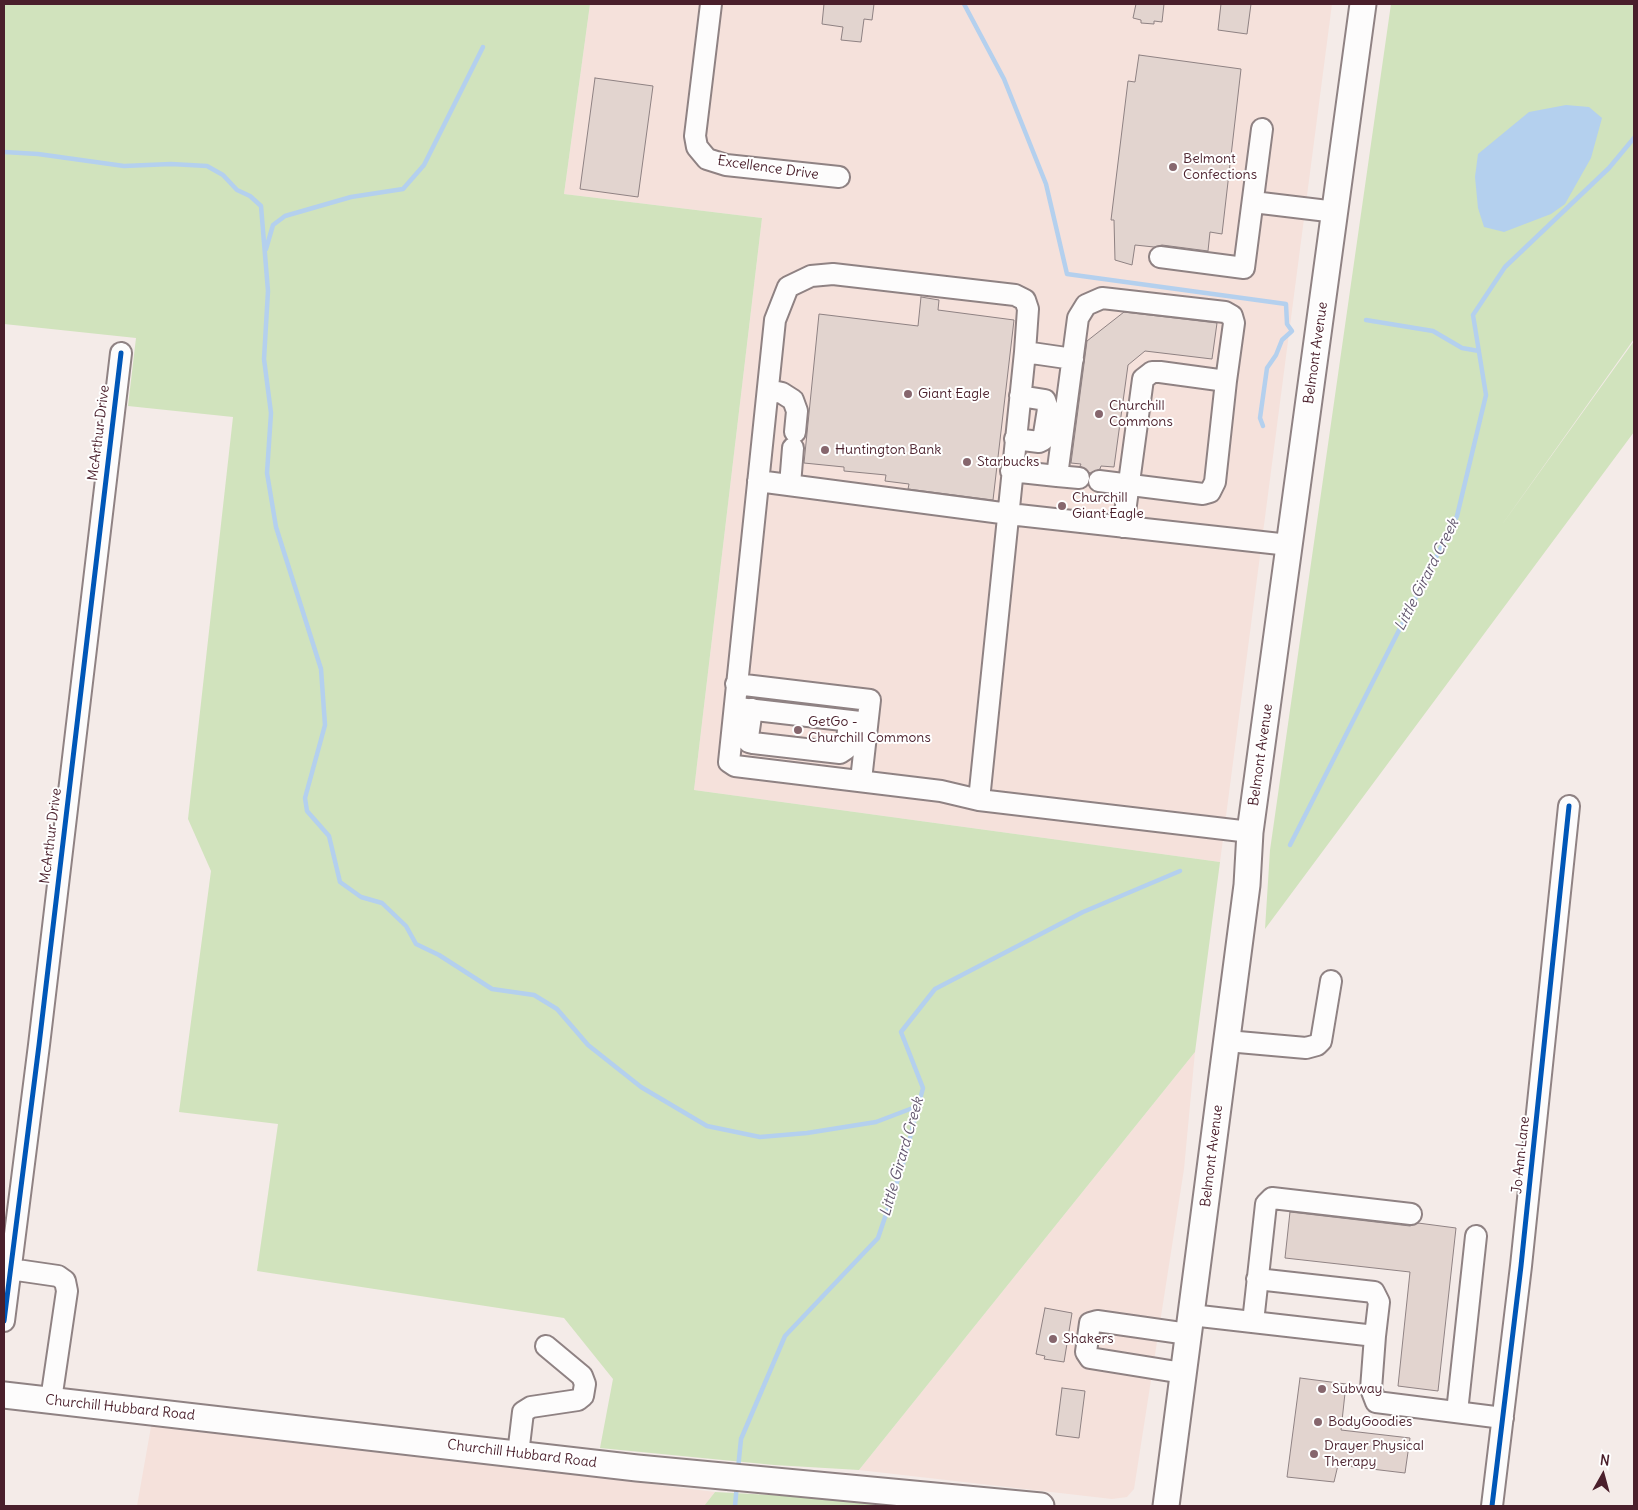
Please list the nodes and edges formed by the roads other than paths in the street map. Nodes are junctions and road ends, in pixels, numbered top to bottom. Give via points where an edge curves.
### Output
1 (711, 4) edge
2 (1363, 4) edge
3 (1262, 129) dead end
4 (838, 177) dead end
5 (1253, 202) junction
6 (1336, 212) junction
7 (1160, 257) dead end
8 (1025, 352) junction
9 (121, 353) dead end
10 (1073, 359) junction
11 (1226, 381) junction
12 (768, 390) junction
13 (1020, 396) junction
14 (1015, 439) junction
15 (1011, 471) junction
16 (1058, 476) junction
17 (1078, 478) dead end
18 (758, 481) junction
19 (1099, 481) dead end
20 (1128, 485) junction
21 (790, 486) junction
22 (1009, 514) junction
23 (1123, 527) junction
24 (1289, 545) junction
25 (736, 684) junction
26 (782, 689) junction
27 (823, 694) junction
28 (742, 708) junction
29 (780, 713) junction
30 (820, 717) junction
31 (858, 722) junction
32 (777, 746) junction
33 (817, 750) junction
34 (774, 770) junction
35 (814, 775) junction
36 (861, 780) junction
37 (979, 800) junction
38 (1569, 806) dead end
39 (1250, 832) junction
40 (1331, 981) dead end
41 (1227, 1042) junction
42 (1411, 1214) dead end
43 (1476, 1236) dead end
44 (10, 1269) junction
45 (1257, 1278) junction
46 (4, 1321) edge
47 (1253, 1322) junction
48 (1190, 1324) junction
49 (1375, 1336) junction
50 (546, 1346) dead end
51 (1183, 1373) junction
52 (4, 1395) edge
53 (51, 1400) junction
54 (1457, 1412) junction
55 (1503, 1418) junction
56 (518, 1454) junction
57 (1041, 1506) edge
58 (1166, 1506) edge
59 (1492, 1506) edge

1 - 4 street, Excellence Drive via 695,136 697,147 707,159 726,165
2 - 6 main road, Belmont Avenue
3 - 5 street
5 - 6 street
5 - 7 street via 1244,268
6 - 24 main road, Belmont Avenue
8 - 10 street
8 - 12 street via 1028,310 1025,300 1014,295 833,274 812,276 788,287 775,320
8 - 13 street
9 - 44 street, McArthur Drive
10 - 11 street via 1080,312 1094,301 1111,299 1225,312 1232,316 1234,323
10 - 16 street
11 - 20 street via 1160,372 1147,374 1140,385
11 - 20 street via 1215,482 1210,492 1204,494
12 - 18 street
12 - 21 street via 793,400 797,411
13 - 14 street
13 - 14 street via 1045,400 1048,409 1043,440
14 - 15 street
15 - 16 street
15 - 22 street
16 - 17 street
18 - 21 street
18 - 25 street
19 - 20 street
20 - 23 street
21 - 22 street
22 - 23 street
22 - 37 street
23 - 24 street
24 - 39 main road, Belmont Avenue
25 - 26 street
25 - 28 street
26 - 27 street
26 - 29 street
27 - 30 street
27 - 31 street via 870,700
28 - 29 street
28 - 32 street via 749,742
28 - 34 street via 729,762 734,766
29 - 30 street
30 - 31 street
31 - 33 street via 844,752
31 - 36 street
32 - 33 street
32 - 34 street
33 - 35 street
34 - 35 street
35 - 36 street
36 - 37 street
37 - 39 street
38 - 55 street, Jo Ann Lane
39 - 41 main road, Belmont Avenue via 1247,885
40 - 41 street via 1321,1041 1317,1045 1306,1048
41 - 48 main road, Belmont Avenue
42 - 45 street via 1272,1198 1266,1204
43 - 54 street
44 - 46 street, McArthur Drive
44 - 53 street via 58,1276 65,1281 67,1291
45 - 47 street
45 - 49 street via 1374,1292 1378,1302
47 - 48 street
47 - 49 street
48 - 51 main road, Belmont Avenue
48 - 51 street via 1090,1323 1086,1352 1090,1358
49 - 54 street via 1371,1389 1376,1402
50 - 56 street via 582,1376 585,1384 583,1396 578,1400 531,1407 523,1412
51 - 58 main road, Belmont Avenue
52 - 53 main road, Churchill Hubbard Road
53 - 56 main road, Churchill Hubbard Road
54 - 55 street
55 - 59 street, Jo Ann Lane
56 - 57 main road, Churchill Hubbard Road

